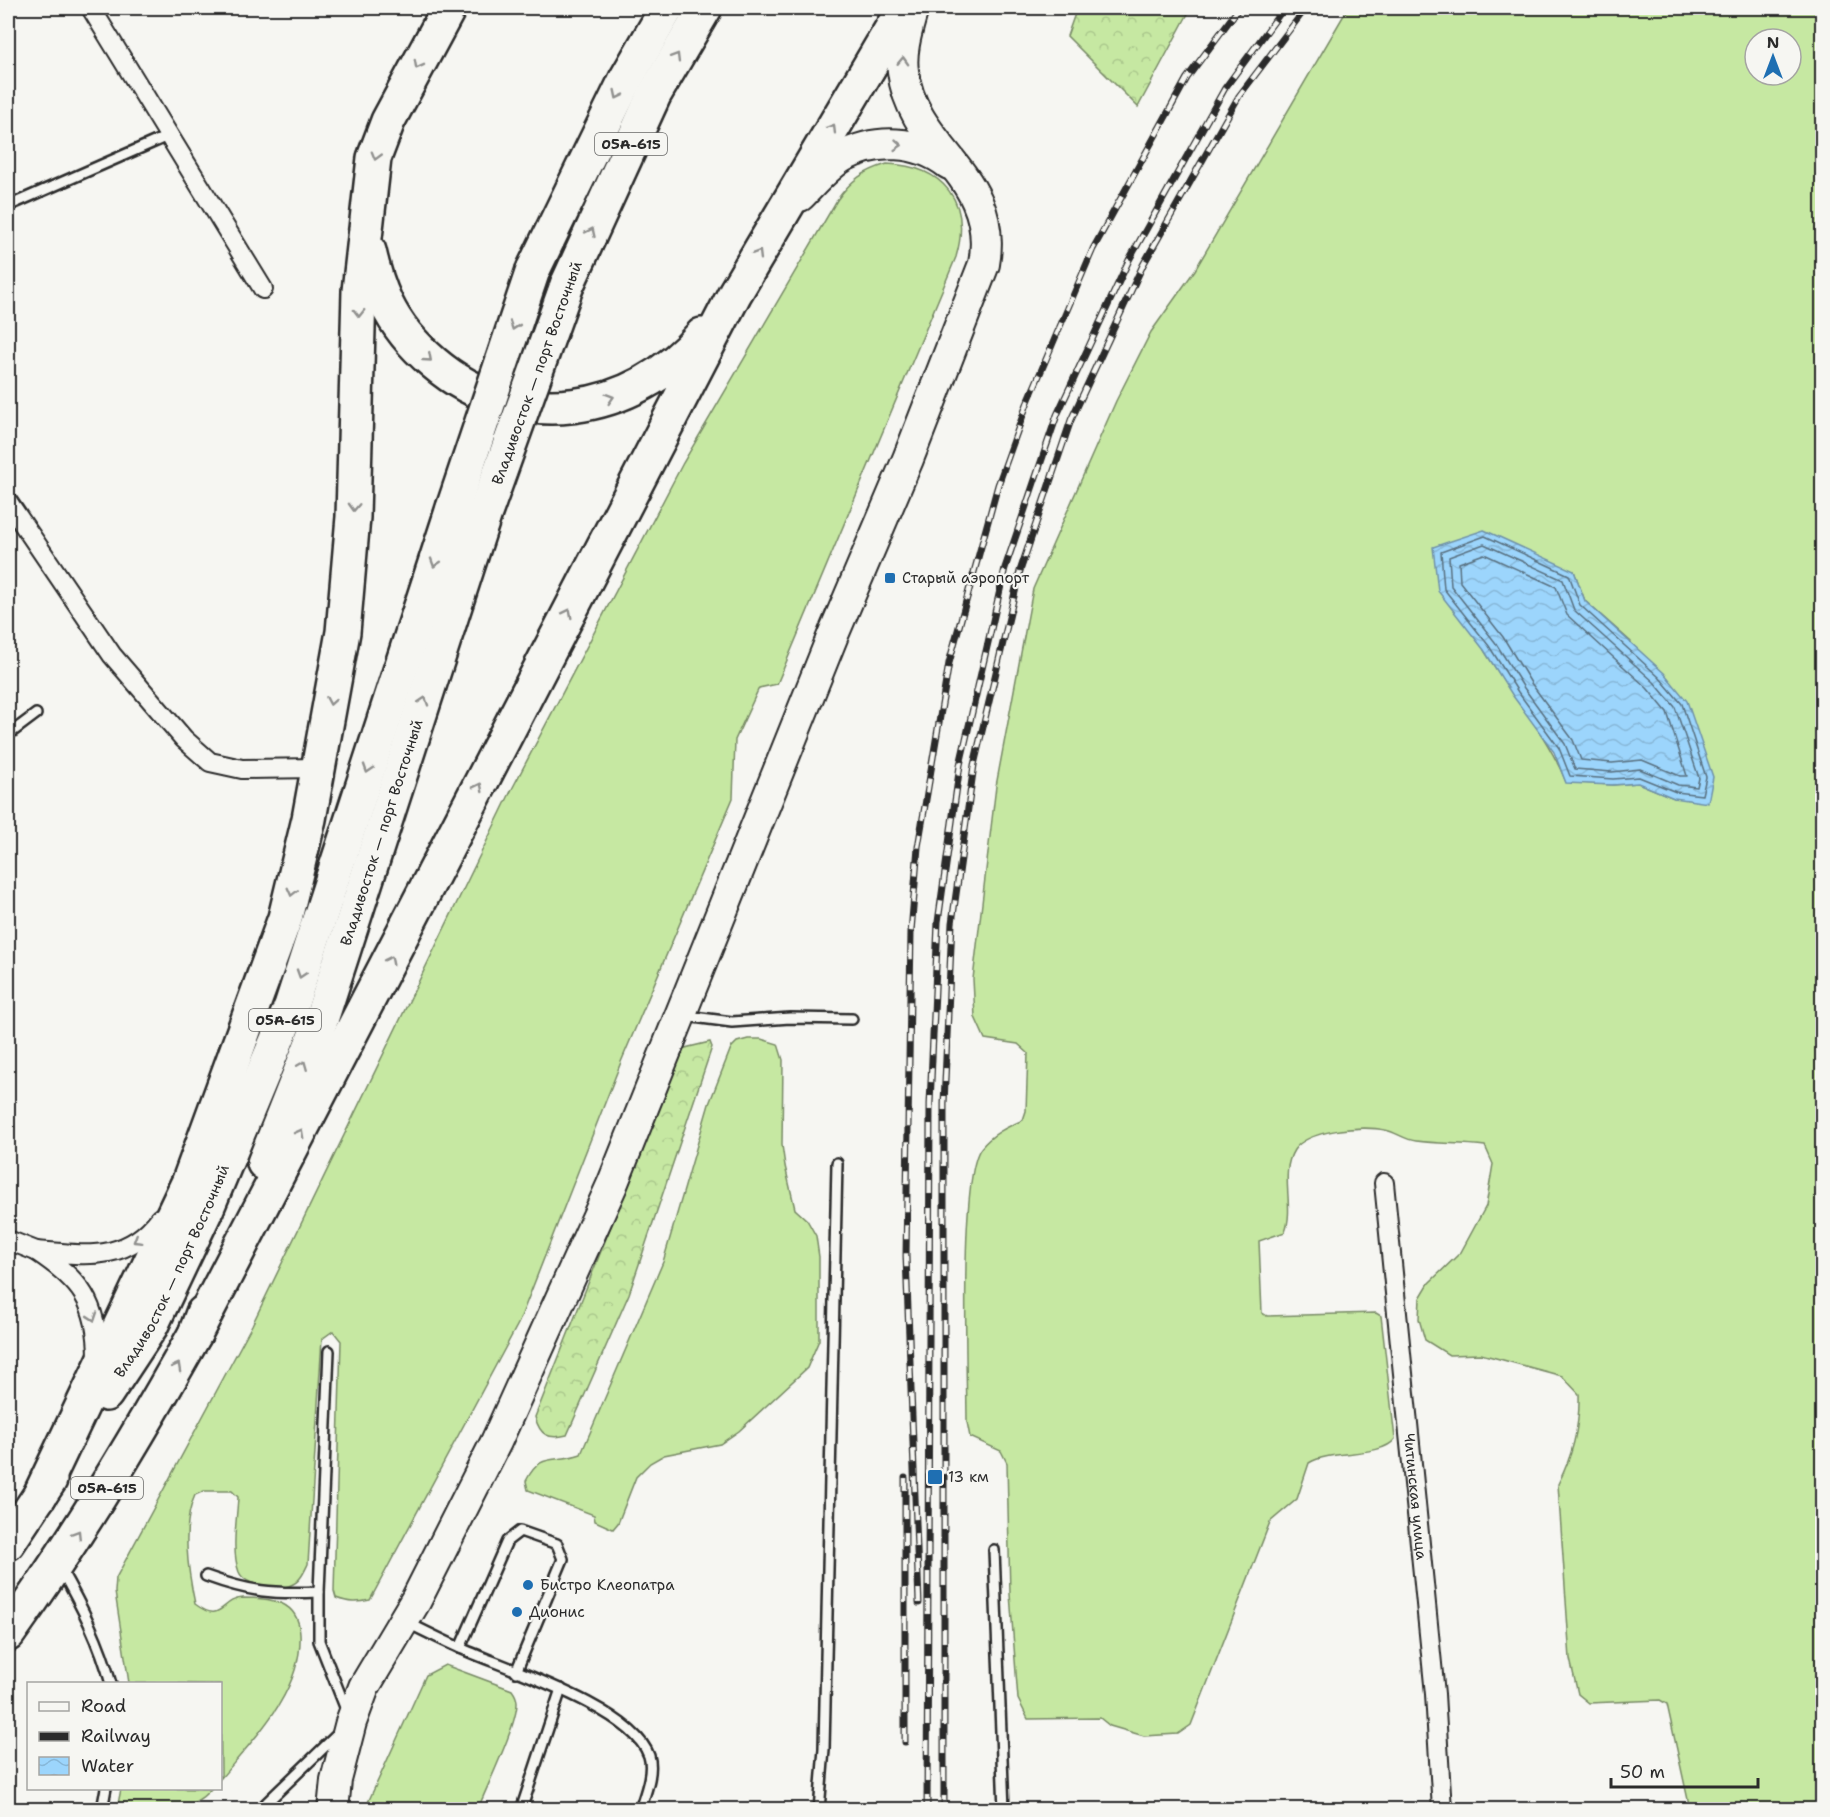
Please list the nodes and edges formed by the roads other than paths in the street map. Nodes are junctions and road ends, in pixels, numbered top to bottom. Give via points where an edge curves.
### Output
1 (91, 8) edge
2 (449, 8) edge
3 (668, 8) edge
4 (705, 8) edge
5 (904, 8) edge
6 (913, 8) edge
7 (171, 135) junction
8 (954, 168) junction
9 (369, 192) junction
10 (8, 206) edge
11 (781, 215) junction
12 (263, 289) dead end
13 (735, 293) junction
14 (8, 502) edge
15 (36, 714) dead end
16 (8, 735) edge
17 (318, 768) junction
18 (681, 1015) junction
19 (852, 1019) dead end
20 (837, 1163) dead end
21 (189, 1181) junction
22 (1384, 1183) dead end
23 (8, 1240) edge
24 (36, 1251) junction
25 (195, 1334) junction
26 (329, 1351) dead end
27 (98, 1371) junction
28 (39, 1497) junction
29 (8, 1543) edge
30 (994, 1550) dead end
31 (58, 1565) junction
32 (206, 1576) dead end
33 (319, 1592) junction
34 (404, 1620) junction
35 (8, 1634) edge
36 (460, 1648) junction
37 (516, 1672) junction
38 (111, 1682) edge
39 (561, 1689) junction
40 (351, 1722) junction
41 (106, 1790) edge
42 (102, 1809) edge
43 (259, 1809) edge
44 (333, 1809) edge
45 (521, 1809) edge
46 (640, 1809) edge
47 (819, 1809) edge
48 (1004, 1809) edge
49 (1442, 1809) edge

1 - 7 street
2 -> 9 highway via 388,121 374,158
3 -> 28 highway, Владивосток — порт Восточный / 05А-615, bridge via 626,79 533,270 291,1006 207,1208 151,1326
25 -> 4 highway, Владивосток — порт Восточный / 05А-615, bridge via 321,1020 484,516 567,285 654,95
11 -> 5 highway
8 -> 6 main road via 911,104 905,85 903,51
7 - 10 lane
7 - 12 street
11 -> 8 main road via 829,167 869,146 914,147 942,158
8 - 18 main road via 974,190 983,212 987,234 984,264
9 -> 13 highway via 369,249 386,305 402,330 443,371 498,399 529,406 561,407 624,394 679,360
9 -> 17 highway via 359,291 351,540 343,632
13 -> 11 highway
25 -> 13 highway
14 - 17 street via 112,656 184,739 210,762 242,769
15 - 16 lane
17 -> 21 highway via 285,918
18 - 19 lane via 732,1022
18 - 34 main road via 612,1185 496,1442
20 - 47 lane via 824,1749
21 -> 24 street via 138,1241 93,1256
21 - 27 highway
22 - 49 street, Читинская улица via 1435,1694
23 - 24 street
24 -> 27 street via 66,1271 82,1291 98,1335
31 -> 25 highway, Владивосток — порт Восточный / 05А-615 via 126,1457
26 - 33 lane
27 - 28 highway
28 - 29 highway, Владивосток — порт Восточный / 05А-615
30 - 48 lane
31 - 35 highway, Владивосток — порт Восточный / 05А-615
31 - 38 lane via 83,1610
32 - 33 lane via 241,1589 273,1594
33 - 40 lane via 320,1641
34 - 36 lane
34 - 40 main road via 364,1687
36 - 37 lane
36 - 37 lane via 507,1541 520,1531 556,1544 563,1559
37 - 39 lane
39 - 45 lane
39 - 46 lane via 591,1703 638,1738 649,1756 649,1782
40 - 43 lane
40 - 44 main road
41 - 42 lane

